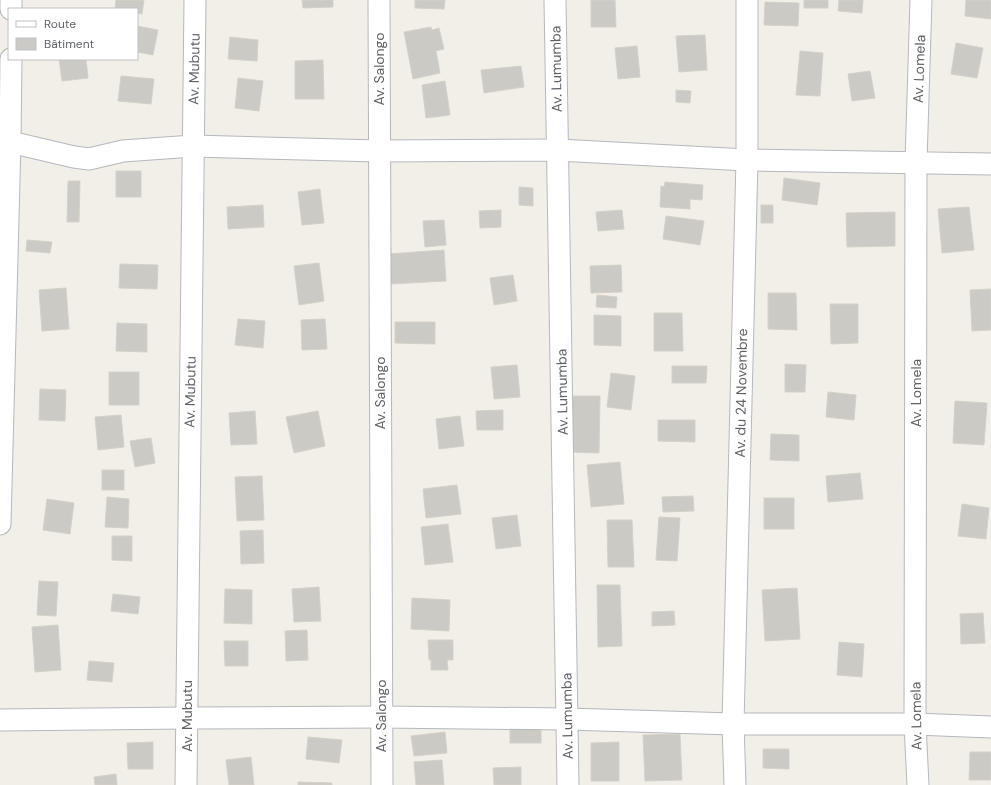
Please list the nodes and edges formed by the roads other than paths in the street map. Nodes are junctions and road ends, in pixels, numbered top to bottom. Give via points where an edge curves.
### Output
1 (195, 0) edge
2 (379, 0) edge
3 (555, 0) edge
4 (747, 0) edge
5 (921, 0) edge
6 (11, 60) edge
7 (5, 142) edge
8 (193, 146) junction
9 (558, 150) junction
10 (379, 151) junction
11 (747, 160) junction
12 (916, 162) junction
13 (991, 164) edge
14 (0, 524) edge
15 (381, 717) junction
16 (186, 718) junction
17 (567, 719) junction
18 (0, 720) edge
19 (733, 724) junction
20 (915, 724) junction
21 (991, 727) edge
22 (186, 785) edge
23 (382, 785) edge
24 (568, 785) edge
25 (735, 785) edge
26 (918, 785) edge

1 - 8 street, Av. Mubutu
2 - 10 street, Av. Salongo
3 - 9 street, Av. Lumumba
4 - 11 street, Av. du 24 Novembre
5 - 12 street, Av. Lomela
6 - 7 street
7 - 8 street via 89,159 123,151
7 - 14 street
8 - 10 street
8 - 16 street, Av. Mubutu
9 - 10 street
9 - 11 street
9 - 17 street, Av. Lumumba
10 - 15 street, Av. Salongo
11 - 12 street
11 - 19 street, Av. du 24 Novembre
12 - 13 street
12 - 20 street, Av. Lomela
15 - 16 street
15 - 17 street
15 - 23 street, Av. Salongo
16 - 18 street
16 - 22 street, Av. Mubutu
17 - 19 street
17 - 24 street, Av. Lumumba
19 - 20 street
19 - 25 street, Av. du 24 Novembre
20 - 21 street
20 - 26 street, Av. Lomela

